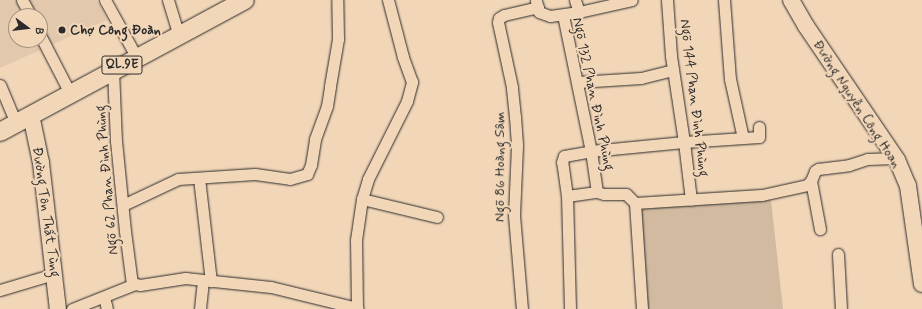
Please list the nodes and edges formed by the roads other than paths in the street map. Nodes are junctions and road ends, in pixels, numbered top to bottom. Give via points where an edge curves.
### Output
1 (105, 0) edge
2 (168, 0) edge
3 (246, 0) edge
4 (337, 0) edge
5 (388, 0) edge
6 (575, 0) edge
7 (632, 0) edge
8 (667, 0) edge
9 (724, 0) edge
10 (791, 0) edge
11 (537, 3) edge
12 (579, 12) junction
13 (563, 15) junction
14 (180, 35) junction
15 (47, 48) edge
16 (137, 58) junction
17 (113, 70) junction
18 (673, 70) junction
19 (578, 82) junction
20 (0, 85) edge
21 (70, 93) junction
22 (23, 119) junction
23 (758, 127) dead end
24 (0, 132) edge
25 (743, 138) junction
26 (684, 142) junction
27 (591, 151) junction
28 (895, 158) junction
29 (198, 178) junction
30 (811, 181) junction
31 (597, 192) junction
32 (567, 196) junction
33 (362, 199) junction
34 (691, 200) junction
35 (634, 204) junction
36 (123, 206) junction
37 (437, 217) dead end
38 (820, 230) dead end
39 (838, 254) dead end
40 (921, 266) edge
41 (54, 274) junction
42 (207, 281) junction
43 (135, 284) junction
44 (922, 284) edge
45 (0, 290) edge
46 (104, 297) junction
47 (58, 309) edge
48 (72, 309) edge
49 (107, 309) edge
50 (200, 309) edge
51 (357, 309) edge
52 (522, 309) edge
53 (570, 309) edge
54 (642, 309) edge
55 (841, 309) edge

1 - 16 street
2 - 14 street
3 - 14 main road, QL.9E
4 - 29 street via 336,49 327,106 315,139 309,171 303,176 290,179 246,174
5 - 33 street via 412,82 407,101 371,172
6 - 12 street
7 - 12 street
8 - 18 street, Ngõ 144 Phan Đình Phùng
9 - 25 street via 730,79
10 - 28 main road, Đường Nguyễn Công Hoan
11 - 13 street, Ngõ 132 Phan Đình Phùng via 539,12 545,15
11 - 52 street, Ngõ 86 Hoàng Sâm via 504,15 498,22 516,117 514,215
12 - 13 street
13 - 19 street, Ngõ 132 Phan Đình Phùng
14 - 16 main road, QL.9E
15 - 21 street
16 - 17 main road, QL.9E
17 - 21 main road, QL.9E
17 - 36 street, Ngõ 62 Phan Đình Phùng via 116,141
18 - 19 street via 641,78
18 - 26 street, Ngõ 144 Phan Đình Phùng
19 - 27 street, Ngõ 132 Phan Đình Phùng
20 - 22 street
21 - 22 main road, QL.9E
22 - 24 main road, QL.9E
22 - 41 main road, Đường Tôn Thất Tùng via 41,163
23 - 25 street via 759,137
25 - 26 street
26 - 27 street
26 - 34 street, Ngõ 144 Phan Đình Phùng
27 - 31 street, Ngõ 132 Phan Đình Phùng
27 - 32 street via 563,157
28 - 30 street via 867,159 818,169
28 - 40 main road, Đường Nguyễn Công Hoan via 908,186
29 - 36 street via 178,179
29 - 42 street
30 - 34 street via 807,185 762,195
30 - 38 street
31 - 32 street
31 - 35 street via 626,194
32 - 53 street
33 - 37 street
33 - 51 street via 356,240
34 - 35 street
35 - 54 street
36 - 43 street, Ngõ 62 Phan Đình Phùng via 132,284
39 - 55 street
40 - 44 main road, Đường Nguyễn Công Hoan
41 - 45 street
41 - 47 main road, Đường Tôn Thất Tùng
42 - 43 street via 185,278
42 - 50 street
42 - 51 street via 271,287
43 - 46 street
46 - 48 street
46 - 49 street

